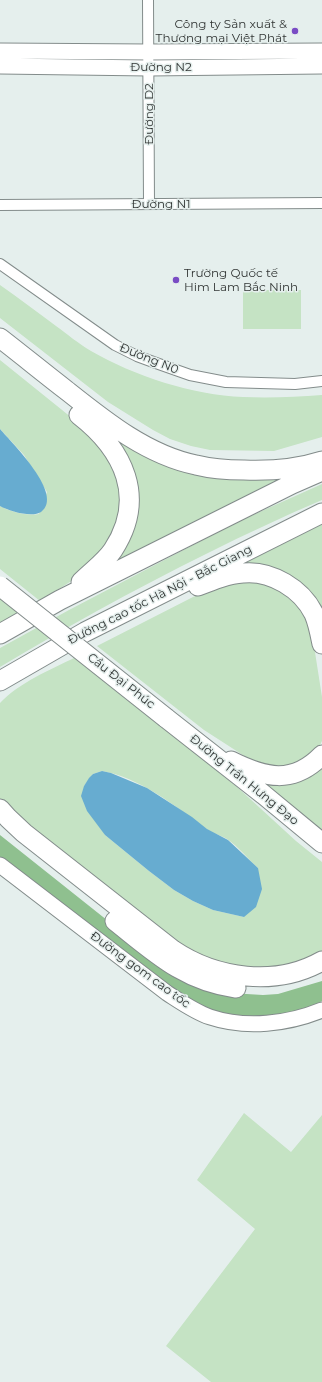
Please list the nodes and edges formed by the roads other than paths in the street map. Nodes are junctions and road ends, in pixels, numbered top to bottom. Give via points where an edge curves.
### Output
1 (148, 0) edge
2 (0, 51) edge
3 (253, 51) junction
4 (322, 51) edge
5 (149, 52) junction
6 (56, 59) junction
7 (0, 66) edge
8 (322, 66) edge
9 (254, 67) junction
10 (149, 68) junction
11 (322, 203) edge
12 (149, 204) junction
13 (0, 205) edge
14 (0, 264) edge
15 (0, 338) edge
16 (0, 352) edge
17 (322, 381) edge
18 (322, 461) edge
19 (322, 471) edge
20 (322, 513) edge
21 (0, 586) edge
22 (60, 600) junction
23 (113, 618) junction
24 (22, 622) junction
25 (0, 631) edge
26 (85, 632) junction
27 (0, 634) edge
28 (322, 644) edge
29 (0, 681) edge
30 (0, 696) edge
31 (166, 718) joint
32 (200, 744) junction
33 (322, 755) edge
34 (0, 809) edge
35 (0, 828) edge
36 (322, 844) edge
37 (0, 865) edge
38 (322, 961) edge
39 (322, 975) edge
40 (322, 1010) edge

1 - 5 street, Đường D2
2 - 6 street, Đường N2
3 - 4 street, Đường N2
3 - 5 street, Đường N2
3 - 9 street
5 - 6 street, Đường N2
5 - 10 street, Đường D2
6 - 7 street, Đường N2
6 - 10 street, Đường N2
8 - 9 street, Đường N2
9 - 10 street, Đường N2
10 - 12 street, Đường D2
11 - 12 street, Đường N1
12 - 13 street, Đường N1
14 - 17 street, Đường N0 via 115,345 156,363 190,375 226,382 295,384
15 - 18 highway via 114,427 168,456 196,465 252,470 279,470
16 - 22 highway via 103,436 120,462 128,481 128,515 113,551
19 - 22 highway
20 - 23 highway, Đường cao tốc Hà Nội - Bắc Giang
21 - 31 highway, Cầu Đại Phúc, bridge
22 - 24 highway
23 - 26 highway, Đường cao tốc Hà Nội - Bắc Giang
23 - 28 highway via 232,574 260,574 281,582 302,599 313,613
24 - 25 highway
24 - 27 highway
26 - 29 highway, Đường cao tốc Hà Nội - Bắc Giang
26 - 30 highway via 21,676
31 - 32 highway, Đường Trần Hưng Đạo
32 - 33 highway via 242,766 277,776 300,772
32 - 36 highway, Đường Trần Hưng Đạo
34 - 38 highway via 24,833 192,962 226,973 264,977 297,971
35 - 39 highway via 159,956 193,976 222,986 256,990 290,985
37 - 40 street, Đường gom cao tốc via 167,993 210,1017 266,1024 293,1020

